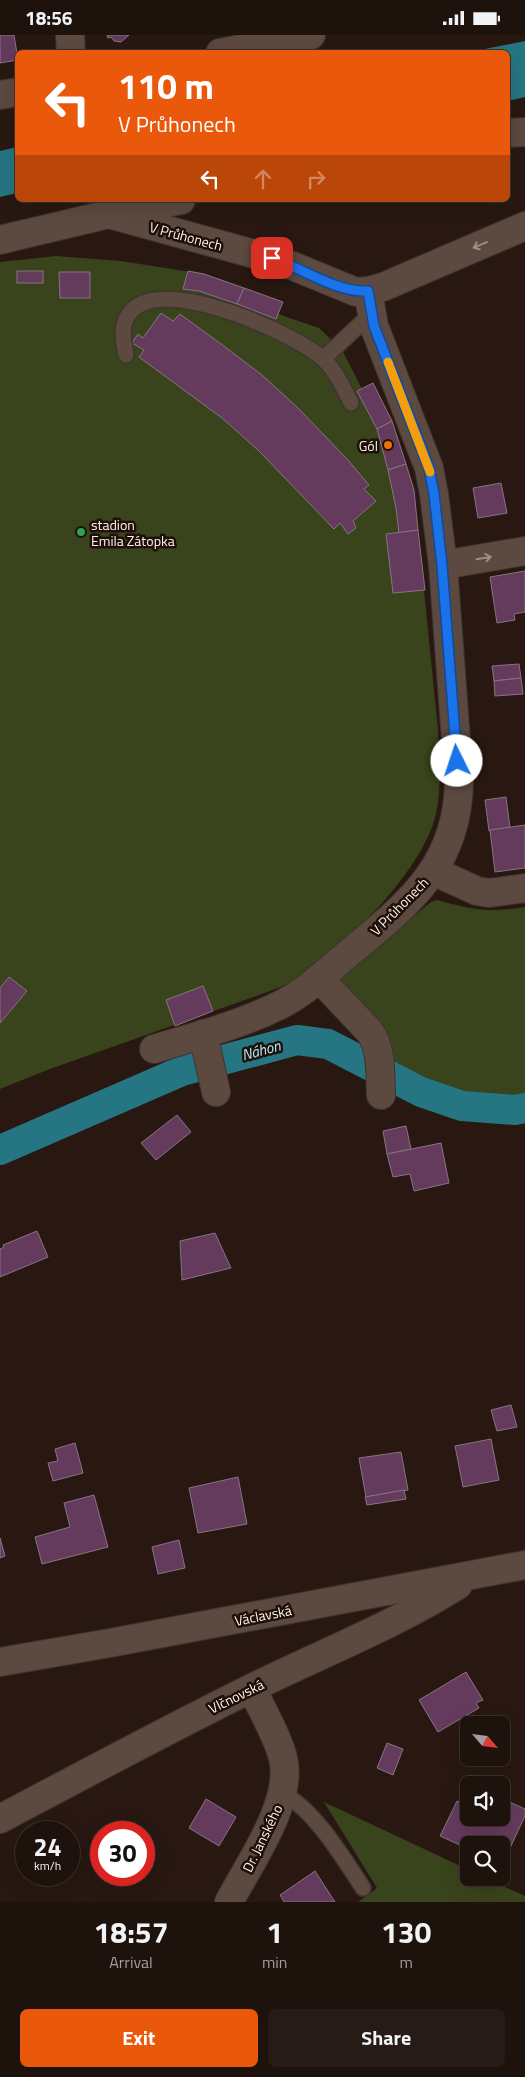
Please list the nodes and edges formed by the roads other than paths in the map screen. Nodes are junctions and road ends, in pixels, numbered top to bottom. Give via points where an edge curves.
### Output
1 (70, 35) edge
2 (311, 35) edge
3 (71, 50) edge
4 (235, 50) edge
5 (15, 92) edge
6 (0, 95) edge
7 (525, 132) edge
8 (510, 133) edge
9 (171, 202) edge
10 (108, 214) junction
11 (525, 226) edge
12 (0, 240) edge
13 (370, 302) junction
14 (126, 355) dead end
15 (323, 359) junction
16 (351, 403) dead end
17 (525, 551) edge
18 (442, 565) junction
19 (433, 871) junction
20 (525, 889) edge
21 (319, 978) junction
22 (205, 1043) junction
23 (154, 1049) dead end
24 (216, 1092) dead end
25 (381, 1095) dead end
26 (525, 1565) edge
27 (472, 1576) junction
28 (0, 1662) edge
29 (252, 1688) junction
30 (283, 1794) junction
31 (0, 1819) edge
32 (363, 1888) dead end
33 (229, 1902) edge

1 - 3 street
2 - 4 street
5 - 6 street
7 - 8 street
9 - 10 street
10 - 12 street, V Průhonech
10 - 13 street, V Průhonech via 300,268 356,292
11 -> 13 street, V Průhonech
13 - 15 lane
13 - 18 street, V Průhonech via 380,343 429,468
14 - 15 lane via 124,323 132,312 144,302 172,298 242,317 278,332
15 - 16 lane via 335,373
18 -> 17 street
18 - 19 street, V Průhonech via 458,806 454,828
19 - 20 street via 477,891
19 - 21 street, V Průhonech via 387,921
21 - 22 street, V Průhonech via 281,1004
21 - 25 street via 370,1031 379,1052
22 - 23 street, V Průhonech
22 - 24 street
26 - 27 street, Václavská
27 - 28 street, Václavská
27 - 29 street, Vlčnovská via 405,1616
29 - 30 street, Dr. Janského via 283,1758
29 - 31 street, Vlčnovská
30 - 32 lane via 303,1807
30 - 33 street, Dr. Janského via 273,1820

